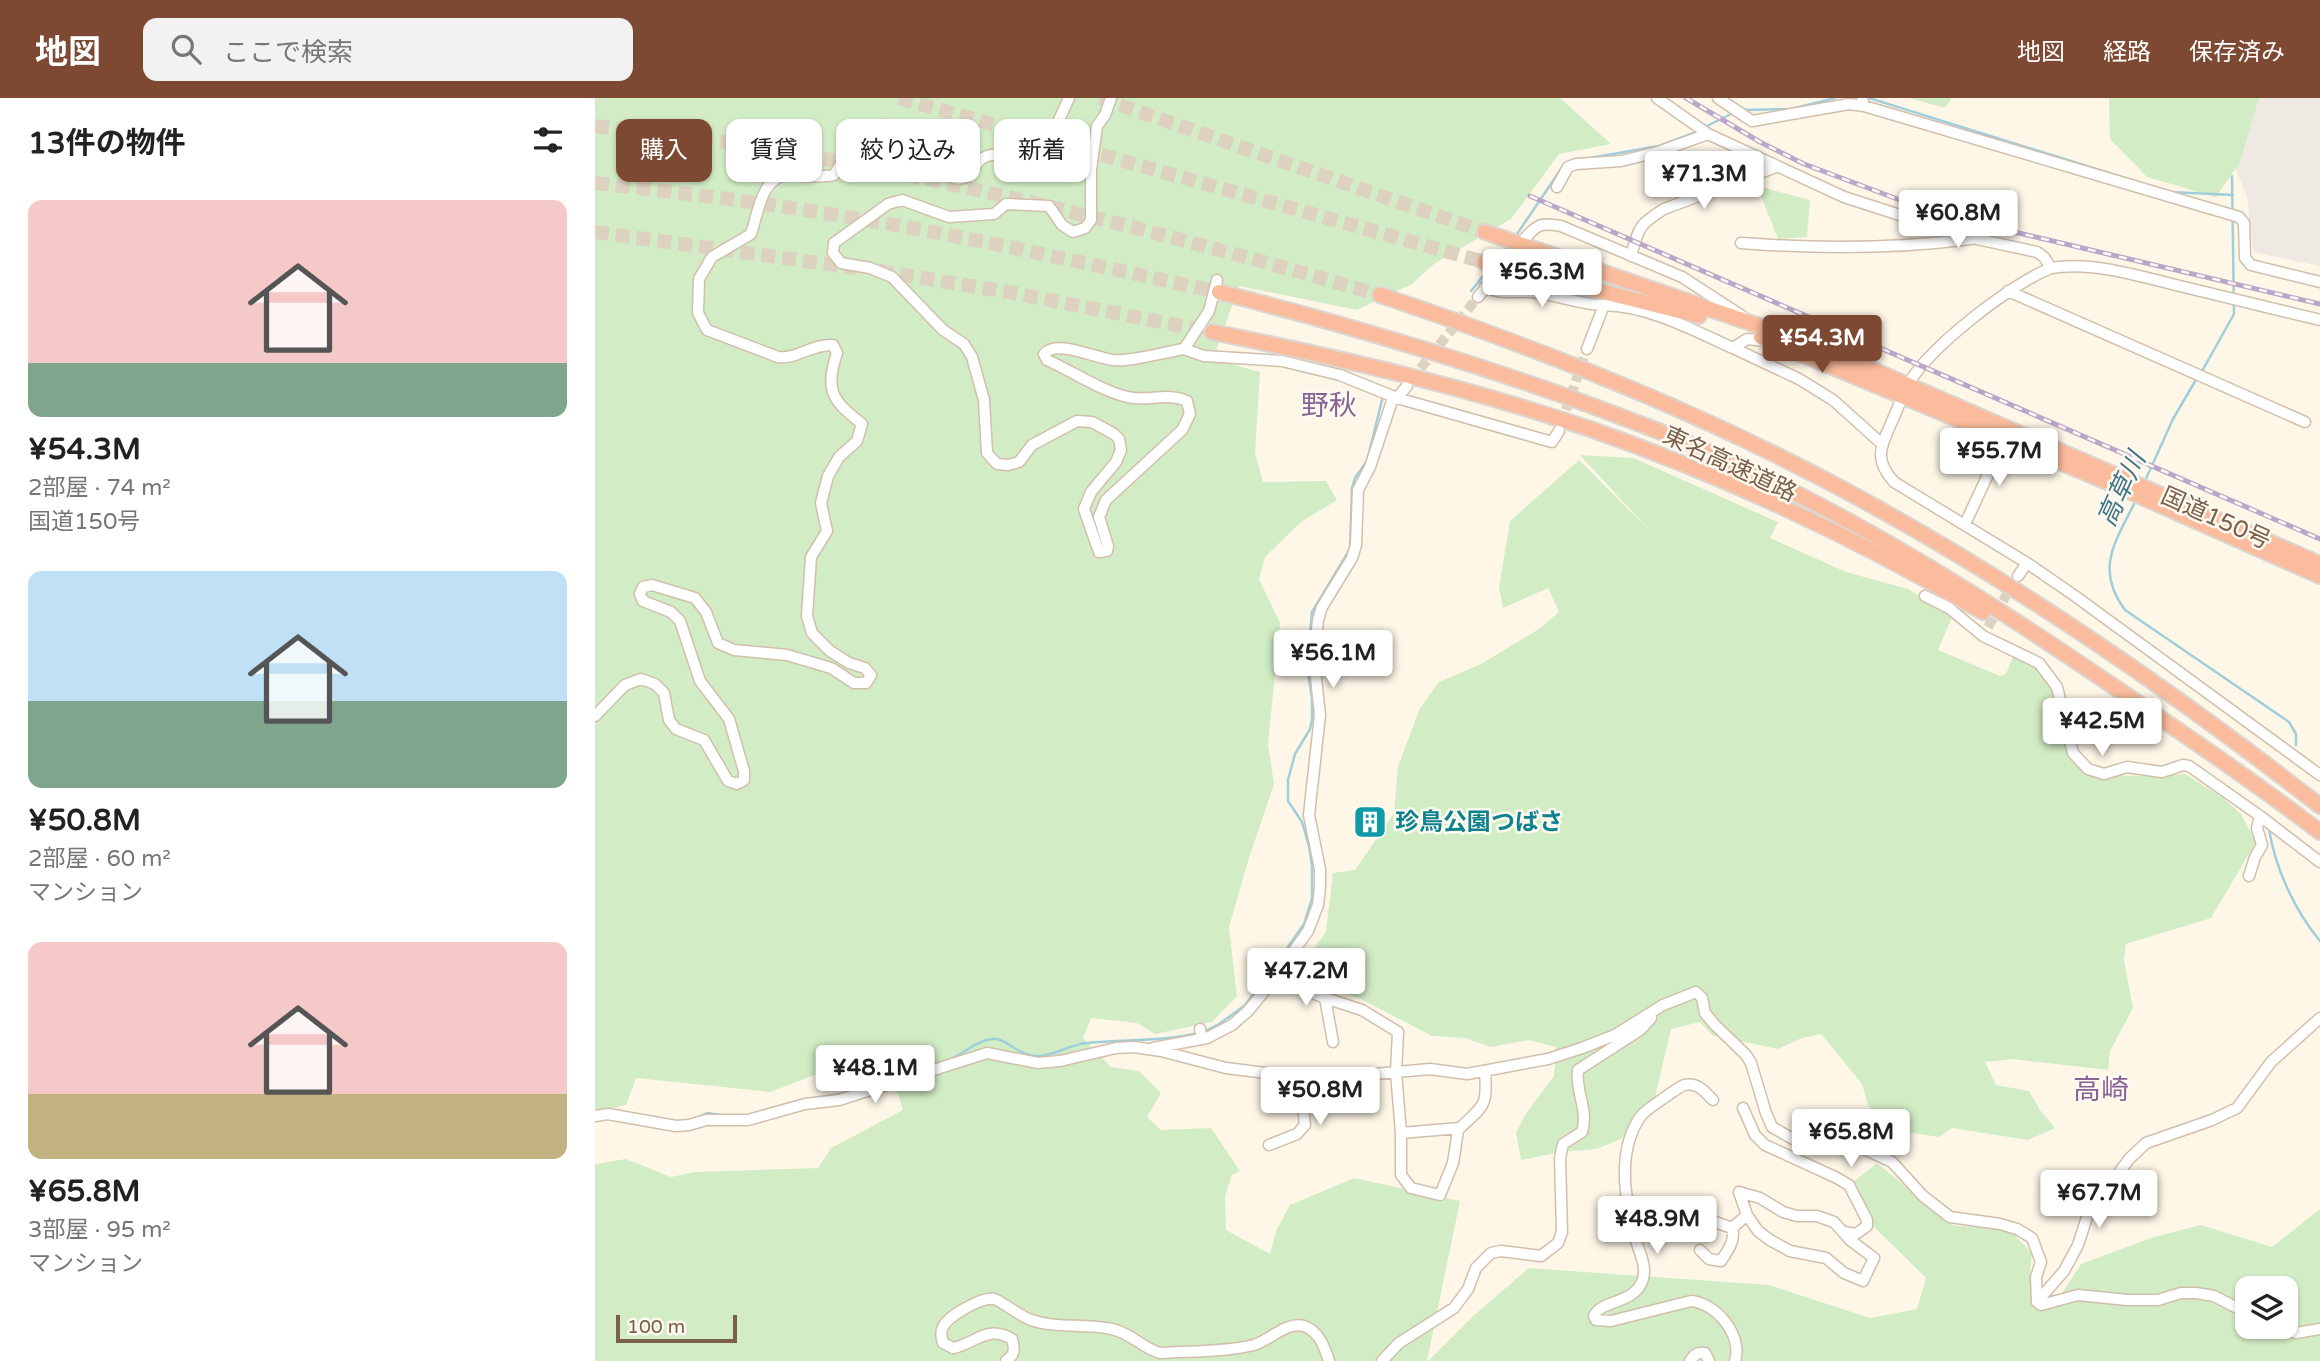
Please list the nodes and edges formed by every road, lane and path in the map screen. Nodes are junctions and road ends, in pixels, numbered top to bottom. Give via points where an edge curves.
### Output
1 (1069, 98) edge
2 (1111, 98) edge
3 (1657, 98) edge
4 (1718, 98) edge
5 (1863, 102) edge
6 (1708, 134) junction
7 (1776, 167) junction
8 (1557, 187) dead end
9 (1485, 232) tunnel mouth
10 (1525, 238) tunnel mouth
11 (1975, 238) junction
12 (1741, 243) dead end
13 (1631, 256) junction
14 (1484, 262) tunnel mouth
15 (2051, 268) junction
16 (1497, 273) tunnel mouth
17 (2320, 282) edge
18 (1218, 286) joint
19 (1485, 287) junction
20 (2008, 291) junction
21 (1380, 295) tunnel mouth
22 (1478, 297) tunnel mouth
23 (1604, 305) junction
24 (2320, 320) edge
25 (1756, 325) junction
26 (1212, 332) tunnel mouth
27 (1775, 341) junction
28 (1733, 348) junction
29 (1184, 349) junction
30 (1587, 349) tunnel mouth
31 (1407, 386) tunnel mouth
32 (1906, 390) junction
33 (1397, 398) junction
34 (2305, 422) dead end
35 (1559, 431) dead end
36 (2005, 438) junction
37 (1882, 444) junction
38 (2141, 491) junction
39 (1965, 524) junction
40 (2027, 563) junction
41 (2320, 564) edge
42 (2018, 576) tunnel mouth
43 (2320, 576) edge
44 (1925, 596) dead end
45 (595, 716) edge
46 (2193, 740) junction
47 (2320, 775) edge
48 (2320, 806) edge
49 (2260, 816) junction
50 (2320, 832) edge
51 (2320, 862) edge
52 (2249, 876) dead end
53 (1275, 978) junction
54 (1325, 998) junction
55 (1663, 1005) junction
56 (2320, 1018) edge
57 (1201, 1035) junction
58 (1333, 1042) dead end
59 (1149, 1048) junction
60 (1204, 1064) junction
61 (1485, 1071) junction
62 (1396, 1072) junction
63 (1290, 1076) junction
64 (1713, 1100) dead end
65 (1743, 1108) dead end
66 (595, 1116) edge
67 (1460, 1128) junction
68 (1401, 1133) junction
69 (1269, 1145) dead end
70 (1689, 1216) dead end
71 (1747, 1216) junction
72 (1732, 1228) junction
73 (1844, 1232) junction
74 (1700, 1250) dead end
75 (2037, 1302) junction
76 (2235, 1307) edge
77 (2320, 1329) edge
78 (2298, 1332) edge
79 (1006, 1361) edge
80 (1329, 1361) edge
81 (1382, 1361) edge
82 (1690, 1361) edge
83 (1709, 1361) edge
84 (1735, 1361) edge

1 - 45 street via 1037,159 996,154 981,159 970,175 962,178 943,174 906,136 886,125 868,129 834,174 818,178 786,175 773,180 751,234 712,257 699,279 698,313 707,330 778,357 789,358 818,345 833,345 837,353 831,390 840,406 862,424 857,441 839,457 828,476 821,503 827,531 811,557 807,616 812,633 830,651 865,668 871,675 866,683 854,683 831,668 787,655 733,650 718,643 695,598 652,584 639,594 643,601 671,612 680,621 700,681 729,719 744,780 737,784 728,781 704,740 676,729 669,720 664,693 655,684 641,679 625,685
2 - 29 street via 1097,126 1091,220 1085,228 1073,232 1049,206 1006,204 994,214 949,217 902,200 888,204 834,243 833,253 841,263 892,277 943,330 964,344 984,400 987,453 997,464 1019,462 1033,445 1077,421 1092,422 1119,439 1117,462 1091,492 1084,509 1099,552 1107,551 1108,546 1099,517 1106,500 1182,430 1190,414 1187,401 1133,398 1108,391 1047,360 1044,354 1058,347 1115,360
3 - 6 street
4 - 5 street via 1752,121
5 - 17 street via 2239,217 2244,223 2245,258 2251,265
6 - 7 street
6 - 8 street via 1621,161 1576,164 1568,167
7 - 11 street via 1844,197
7 - 13 street via 1664,209 1640,226
9 - 25 highway, 国道150号
10 - 13 street via 1537,225 1546,223
11 - 12 street via 1856,248
11 - 15 street via 2037,252
13 - 25 street via 1682,277
14 - 27 highway, 国道150号 via 1689,313
15 - 20 street
15 - 24 street via 2088,267
16 - 19 street
18 - 29 street via 1209,311
18 - 46 highway, 東名高速道路 via 1483,367 1697,447 1912,557 2040,636
19 - 22 street
19 - 23 street via 1503,294 1528,292
20 - 32 street via 1938,348
20 - 34 street
21 - 48 highway, 東名高速道路 via 1462,322 1683,410 1876,507 2112,654
23 - 28 street via 1650,313
23 - 30 street
25 - 32 highway, 国道150号 via 1818,346
26 - 46 highway, 東名高速道路 via 1469,391 1589,429 1710,475 1907,568
27 - 28 street via 1747,340
27 - 32 highway, 国道150号
28 - 37 street via 1833,400
29 - 33 street via 1204,356 1282,361 1340,375
31 - 33 street
32 - 36 highway, 国道150号
32 - 37 street
32 - 38 highway, 国道150号
33 - 35 street via 1552,442
33 - 53 street via 1358,490 1352,558 1318,620 1314,659 1321,715 1309,815 1319,869 1318,905 1308,931
36 - 38 highway, 国道150号
36 - 39 street
37 - 39 street via 1881,462 1894,482
38 - 41 highway, 国道150号
38 - 43 highway, 国道150号
39 - 40 street
40 - 42 street
40 - 47 street
44 - 49 street via 2030,657 2048,673 2057,687 2073,753 2088,769 2104,774 2127,767 2162,772 2189,766
46 - 50 highway, 東名高速道路
49 - 51 street
49 - 52 street via 2257,828 2262,845
53 - 54 street
53 - 57 street via 1232,1025
54 - 58 street
54 - 62 street via 1362,1010 1398,1032
55 - 61 street via 1615,1035 1582,1048
55 - 75 street via 1696,992 1702,998 1705,1013 1751,1063 1766,1113 1781,1134 1814,1145 1860,1147 1892,1162 1950,1217 2000,1224 2032,1237 2041,1262
55 - 81 street via 1640,1030 1578,1070 1585,1124 1583,1132 1563,1144 1558,1244 1541,1256 1491,1253 1476,1268 1454,1308 1399,1343
56 - 75 street via 2271,1062 2237,1108 2146,1143 2129,1159 2087,1217 2064,1271
57 - 59 street
57 - 60 street via 1197,1049
59 - 60 street
59 - 66 street via 1115,1048 1038,1063 997,1054 976,1055 839,1100 748,1120 676,1126 608,1114
60 - 63 street
61 - 62 street
61 - 67 street via 1485,1103
62 - 63 street via 1331,1078
62 - 68 street
63 - 69 street via 1305,1125 1297,1134
64 - 84 street via 1692,1083 1641,1116 1627,1153 1625,1177 1643,1278 1635,1292 1598,1309 1594,1316 1611,1321 1702,1302 1727,1323 1736,1346
65 - 73 street via 1765,1145 1849,1185 1867,1226 1856,1234
67 - 68 street
67 - 68 street via 1440,1195 1411,1188 1401,1175
70 - 72 street
71 - 72 street
71 - 73 street via 1739,1192 1783,1212 1834,1222
71 - 73 street via 1770,1240 1790,1251 1826,1258 1863,1282 1874,1258
72 - 74 street via 1732,1243 1721,1261 1709,1259
75 - 76 street via 2041,1305 2078,1295 2158,1300 2196,1293
77 - 78 street
79 - 80 street via 1015,1350 1012,1339 1004,1334 979,1336 953,1348 943,1343 941,1329 968,1307 994,1299 1031,1321 1113,1329 1160,1353 1256,1344 1292,1326 1303,1326 1314,1332
82 - 83 street via 1700,1352

